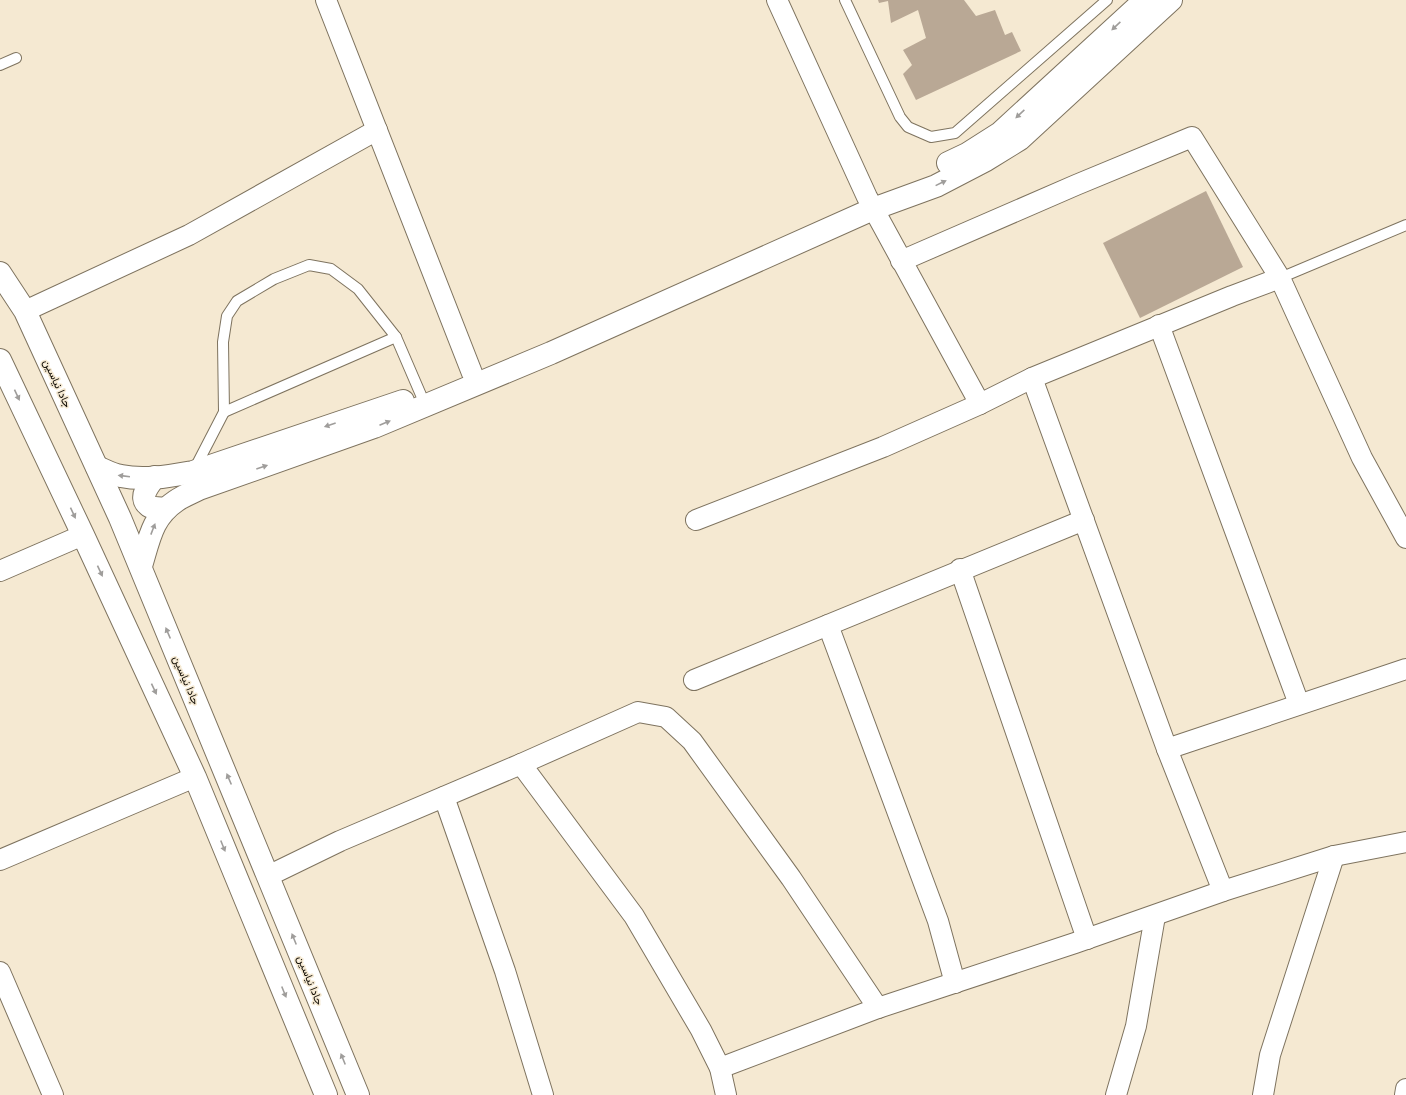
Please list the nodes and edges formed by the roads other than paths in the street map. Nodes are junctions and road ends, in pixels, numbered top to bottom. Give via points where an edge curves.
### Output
1 (326, 0) edge
2 (777, 0) edge
3 (845, 0) edge
4 (1107, 0) edge
5 (1145, 0) edge
6 (1172, 0) edge
7 (16, 58) dead end
8 (0, 66) edge
9 (377, 130) junction
10 (870, 203) junction
11 (1406, 224) edge
12 (901, 261) junction
13 (0, 273) edge
14 (1280, 278) junction
15 (25, 311) junction
16 (1159, 325) junction
17 (396, 338) junction
18 (0, 360) edge
19 (472, 373) junction
20 (1032, 378) junction
21 (421, 395) junction
22 (980, 404) junction
23 (224, 412) junction
24 (97, 467) junction
25 (193, 472) junction
26 (155, 477) junction
27 (166, 509) junction
28 (696, 520) dead end
29 (1084, 520) junction
30 (83, 535) junction
31 (1406, 538) edge
32 (141, 566) junction
33 (960, 569) junction
34 (0, 571) edge
35 (828, 625) junction
36 (1406, 669) edge
37 (694, 680) dead end
38 (1299, 704) junction
39 (1166, 749) junction
40 (521, 764) junction
41 (195, 777) junction
42 (444, 796) junction
43 (239, 803) junction
44 (211, 815) junction
45 (1406, 842) edge
46 (1334, 856) junction
47 (0, 860) edge
48 (268, 876) junction
49 (1223, 892) junction
50 (1155, 916) junction
51 (1087, 939) junction
52 (0, 972) edge
53 (955, 983) junction
54 (878, 1008) junction
55 (720, 1068) junction
56 (1406, 1089) edge
57 (53, 1095) edge
58 (326, 1095) edge
59 (358, 1095) edge
60 (543, 1095) edge
61 (726, 1095) edge
62 (1116, 1095) edge
63 (1263, 1095) edge
64 (1405, 1095) edge

1 - 9 street
2 - 10 street
3 - 4 lane via 900,117 908,127 931,137 955,133
5 -> 10 street via 1000,133 967,154
10 -> 6 street via 936,186 1020,139
7 - 8 lane
9 - 15 street via 189,235
9 - 19 street
10 - 12 street
10 - 19 street
27 -> 10 street via 199,489 374,427 551,353
11 - 14 lane
12 - 14 street via 1192,137
12 - 22 street
13 - 15 street, جادا نیاسین
14 - 16 street
14 - 31 street via 1362,458
15 - 24 street, جادا نیاسین
16 - 20 street
16 - 38 street
17 - 21 lane
17 - 23 lane
17 - 23 lane via 358,289 331,269 308,265 274,279 237,301 227,316 223,342
18 -> 30 street
19 - 21 street
20 - 22 street
20 - 29 street
21 -> 25 street
22 - 28 street via 883,447
23 - 25 lane
26 -> 24 street via 120,476
24 - 32 street, جادا نیاسین
25 - 26 street
26 - 27 street via 144,494 145,501 151,507
32 -> 27 street via 153,527
29 - 33 street
29 - 39 street
30 - 34 street
30 -> 41 street
43 -> 32 street, جادا نیاسین
33 - 35 street
33 - 51 street
35 - 37 street
35 - 53 street via 938,921
36 - 38 street
38 - 39 street
39 - 49 street
40 - 42 street
40 - 54 street via 638,712 666,717 692,741 791,878
40 - 55 street via 634,916 702,1030
41 - 44 street
41 - 47 street
42 - 48 street via 340,841
42 - 60 street via 505,971
43 - 44 street
43 - 48 street, جادا نیاسین
44 -> 58 street
45 - 46 street
46 - 49 street
46 - 63 street via 1270,1055
59 -> 48 street, جادا نیاسین
49 - 50 street
50 - 51 street
50 - 62 street via 1136,1026
51 - 53 street
52 - 57 street
53 - 54 street
54 - 55 street
55 - 61 street
56 - 64 street

